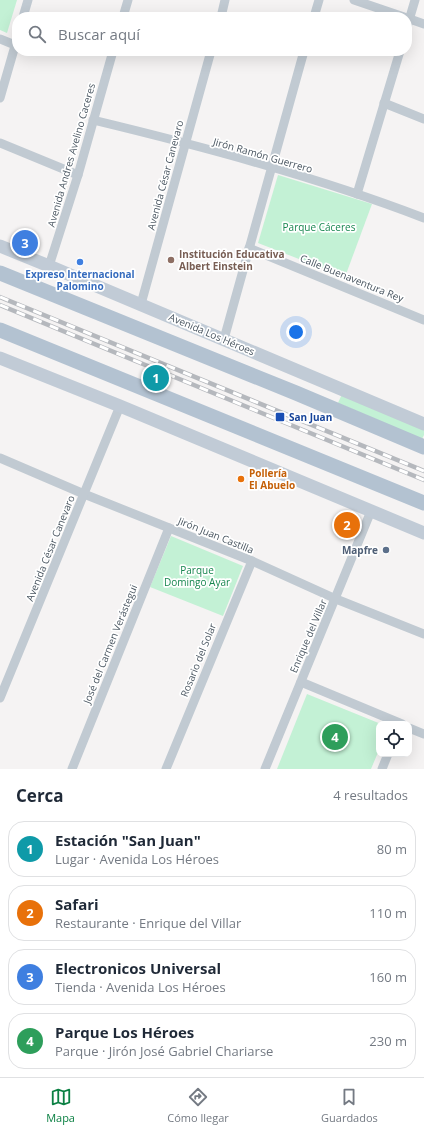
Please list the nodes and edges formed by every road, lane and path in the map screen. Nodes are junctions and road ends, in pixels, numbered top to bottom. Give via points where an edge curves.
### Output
1 (28, 0) edge
2 (128, 0) edge
3 (225, 0) edge
4 (319, 0) edge
5 (354, 0) edge
6 (415, 0) edge
7 (25, 12) edge
8 (124, 12) edge
9 (222, 12) edge
10 (315, 12) edge
11 (386, 12) edge
12 (410, 12) edge
13 (412, 21) edge
14 (424, 24) edge
15 (0, 39) edge
16 (12, 41) edge
17 (12, 56) edge
18 (112, 56) edge
19 (210, 56) edge
20 (303, 56) edge
21 (398, 56) edge
22 (0, 98) edge
23 (384, 103) junction
24 (424, 119) edge
25 (93, 120) junction
26 (0, 143) edge
27 (185, 144) junction
28 (272, 168) junction
29 (78, 175) junction
30 (357, 194) junction
31 (424, 218) edge
32 (0, 246) edge
33 (249, 248) junction
34 (49, 266) junction
35 (0, 273) edge
36 (141, 304) junction
37 (424, 320) edge
38 (0, 330) edge
39 (224, 339) junction
40 (0, 358) edge
41 (120, 406) junction
42 (424, 424) edge
43 (424, 447) edge
44 (1, 461) edge
45 (84, 494) junction
46 (424, 503) edge
47 (371, 511) junction
48 (170, 528) junction
49 (424, 533) edge
50 (252, 561) junction
51 (336, 599) junction
52 (424, 634) edge
53 (301, 682) junction
54 (0, 698) edge
55 (394, 721) edge
56 (412, 729) edge
57 (424, 734) edge
58 (387, 757) edge
59 (72, 769) edge
60 (166, 769) edge
61 (266, 769) edge
62 (382, 769) edge

1 - 7 street
2 - 8 street
3 - 9 street
4 - 10 street
5 - 11 street
6 - 12 street
13 - 14 street
15 - 16 street
17 - 22 street
18 - 25 street, Avenida Andres Avelino Caceres
19 - 27 street, Avenida César Canevaro
20 - 28 street
21 - 23 street
23 - 24 street
23 - 30 street
25 - 27 street, Jirón Ramón Guerrero
25 - 29 street, Avenida Andres Avelino Caceres
26 - 29 street
27 - 28 street, Jirón Ramón Guerrero
27 - 36 street, Avenida César Canevaro
28 - 30 street, Jirón Ramón Guerrero
28 - 33 street
29 - 34 street, Avenida Andres Avelino Caceres
30 - 31 street, Jirón Ramón Guerrero
32 - 34 street, Avenida Los Héroes
33 - 37 street, Calle Buenaventura Rey
33 - 39 street
34 - 36 street, Avenida Los Héroes
35 - 43 main road
36 - 39 street, Avenida Los Héroes
38 - 46 main road
39 - 42 street, Avenida Los Héroes
40 - 41 street
41 - 45 street, Avenida César Canevaro
41 - 47 street
44 - 45 street, Jirón Juan Castilla
45 - 48 street, Jirón Juan Castilla
45 - 54 street, Avenida César Canevaro
47 - 49 street
47 - 51 street, Enrique del Villar
48 - 50 street, Jirón Juan Castilla
48 - 59 street, José del Carmen Verástegui
50 - 51 street, Jirón Juan Castilla
50 - 60 street, Rosario del Solar
51 - 52 street, Jirón Juan Castilla
51 - 53 street, Enrique del Villar
53 - 55 street
53 - 61 street, Enrique del Villar
56 - 57 street
58 - 62 street

